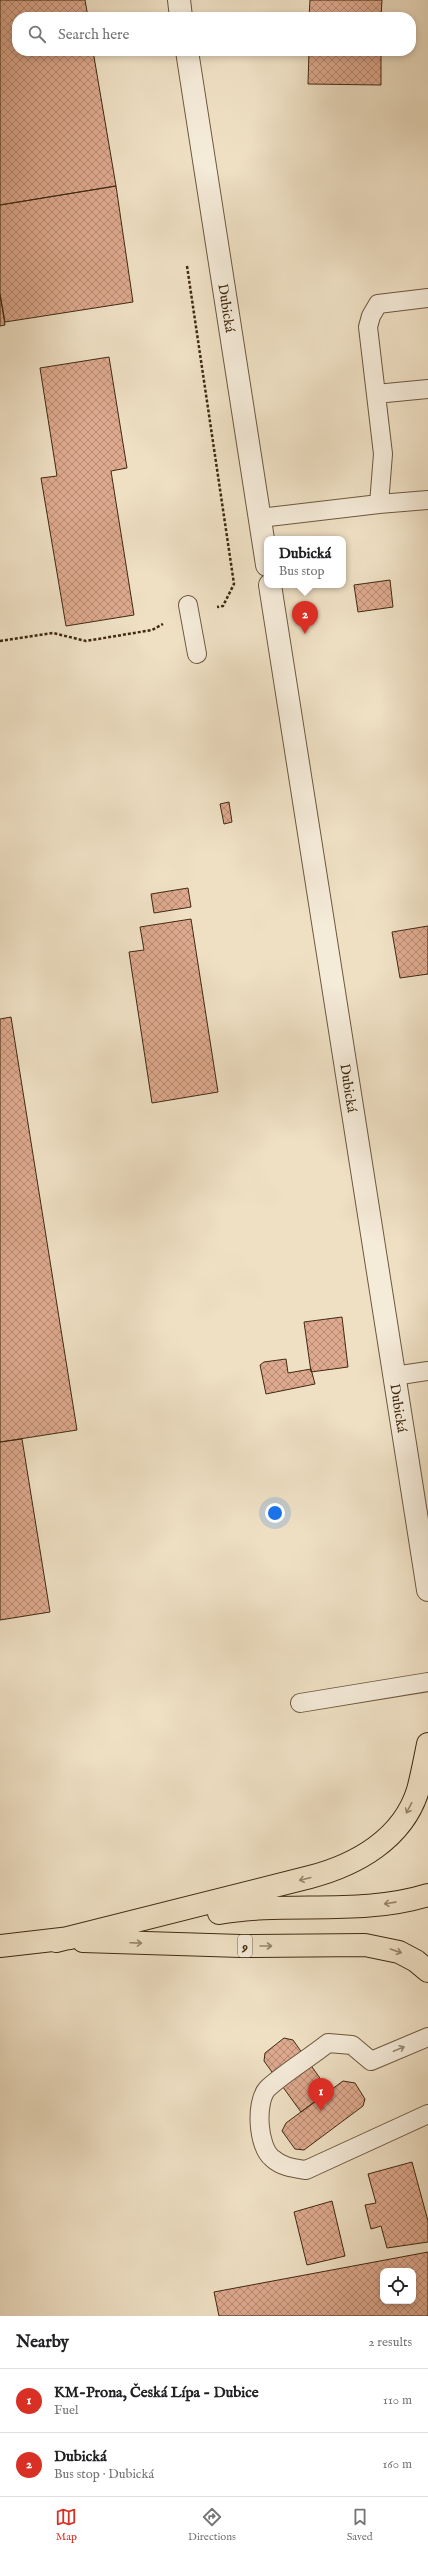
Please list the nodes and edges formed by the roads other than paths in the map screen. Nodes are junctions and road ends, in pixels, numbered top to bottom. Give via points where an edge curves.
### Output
1 (179, 0) edge
2 (180, 12) edge
3 (188, 56) edge
4 (428, 298) edge
5 (428, 389) edge
6 (376, 394) junction
7 (428, 500) edge
8 (379, 504) junction
9 (260, 518) junction
10 (264, 545) edge
11 (270, 588) edge
12 (189, 608) road end
13 (197, 654) dead end
14 (428, 1371) edge
15 (394, 1376) junction
16 (428, 1590) edge
17 (428, 1682) edge
18 (300, 1703) dead end
19 (428, 1744) edge
20 (428, 1895) edge
21 (56, 1941) junction
22 (0, 1946) edge
23 (428, 1970) edge
24 (428, 2037) edge
25 (428, 2114) edge

1 - 2 street
3 - 9 street, Dubická
4 - 6 lane via 378,304 371,316 368,327
5 - 6 lane
6 - 8 lane via 383,454
7 - 8 lane
8 - 9 lane
9 - 10 street, Dubická
11 - 15 street, Dubická
12 - 13 lane
14 - 15 lane
15 - 16 street, Dubická
17 - 18 lane
19 -> 21 main road via 418,1791 406,1814 390,1835 357,1861 338,1870
20 -> 21 main road, 9 via 378,1905 242,1909
21 - 22 main road, 9
21 -> 23 main road, 9 via 241,1946 365,1946 399,1952
25 -> 24 lane via 306,2170 285,2167 271,2157 260,2135 261,2107 267,2090 328,2043 352,2045 370,2061

